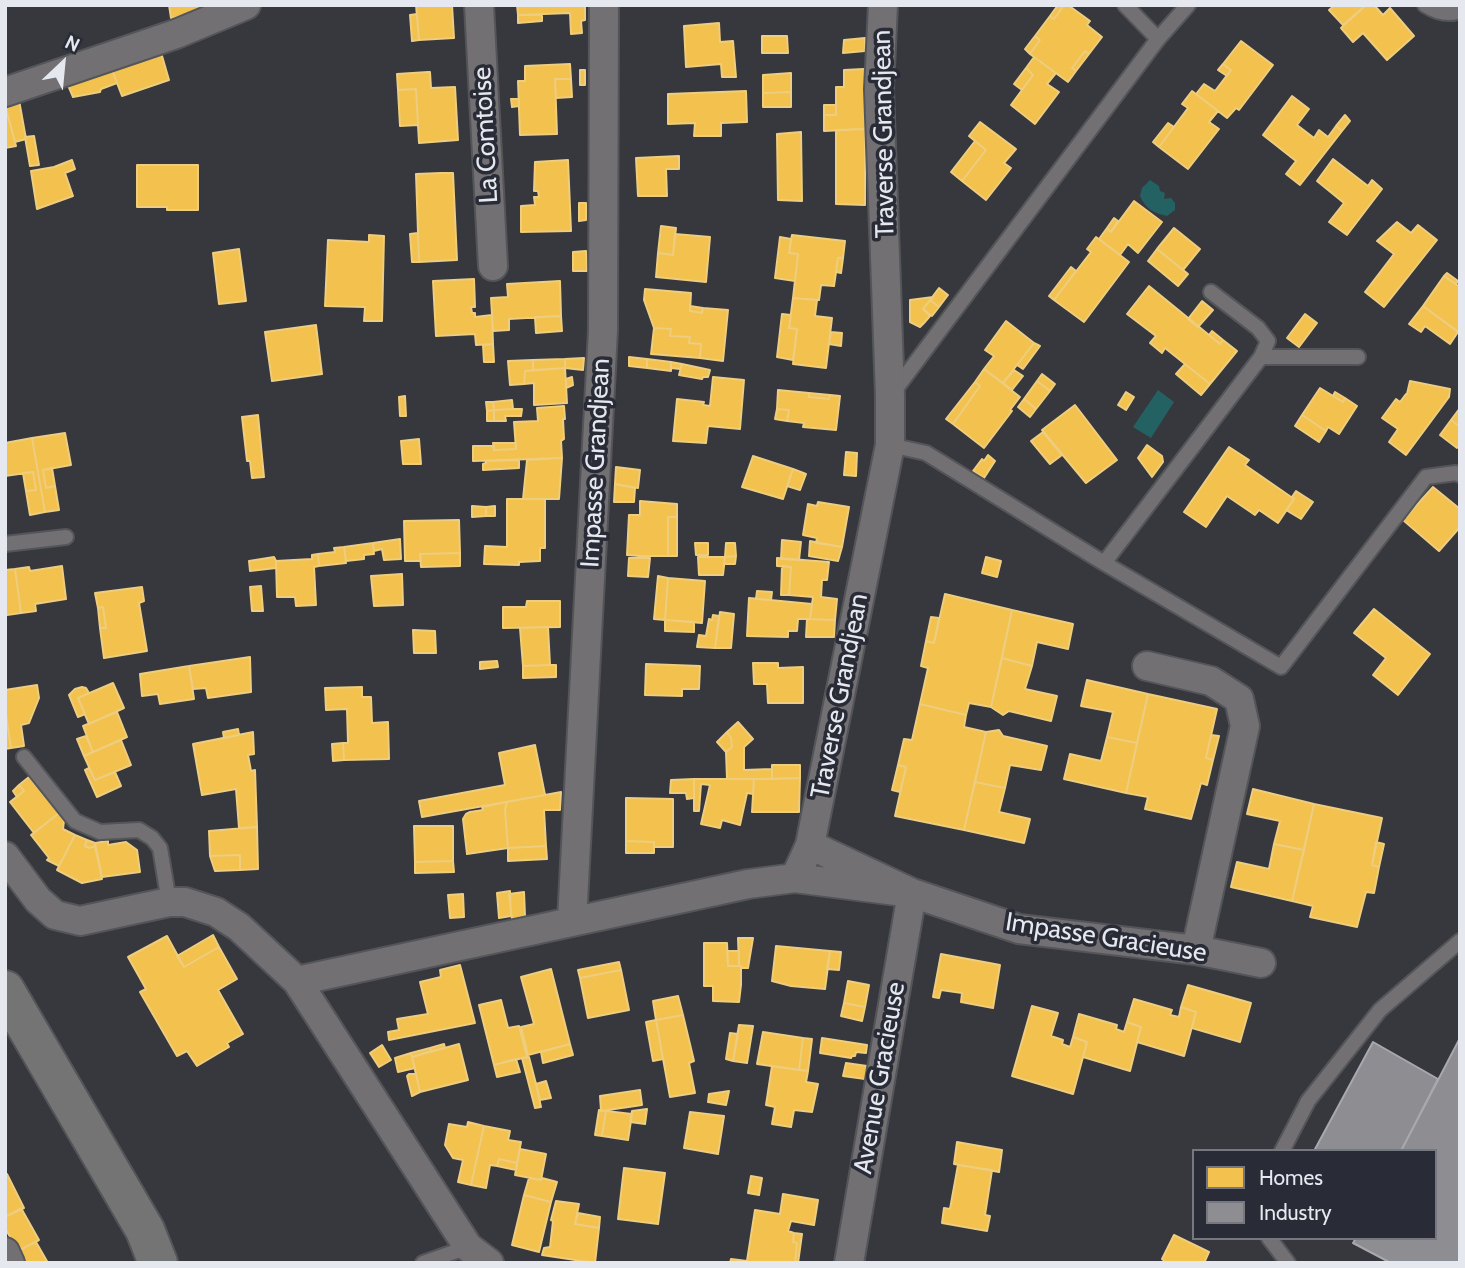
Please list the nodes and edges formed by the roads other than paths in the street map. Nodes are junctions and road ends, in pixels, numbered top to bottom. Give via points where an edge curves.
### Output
1 (247, 5) edge
2 (479, 5) edge
3 (604, 5) edge
4 (883, 5) edge
5 (1125, 5) edge
6 (1188, 5) edge
7 (1425, 5) edge
8 (1460, 11) edge
9 (1158, 39) junction
10 (5, 92) edge
11 (493, 266) dead end
12 (1211, 292) dead end
13 (1261, 357) junction
14 (1358, 357) dead end
15 (890, 396) junction
16 (890, 445) junction
17 (1460, 475) edge
18 (66, 537) dead end
19 (5, 544) edge
20 (1104, 562) junction
21 (1147, 666) dead end
22 (24, 757) dead end
23 (810, 845) junction
24 (5, 856) edge
25 (795, 878) junction
26 (912, 893) junction
27 (169, 902) junction
28 (572, 921) junction
29 (1460, 941) edge
30 (1196, 950) junction
31 (1262, 963) dead end
32 (297, 981) junction
33 (5, 990) edge
34 (1283, 1149) edge
35 (1271, 1240) edge
36 (5, 1252) edge
37 (478, 1255) edge
38 (10, 1263) edge
39 (158, 1263) edge
40 (423, 1263) edge
41 (849, 1263) edge
42 (1288, 1263) edge

1 - 10 street
2 - 11 street, La Comtoise
3 - 28 street, Impasse Grandjean via 603,330
4 - 15 street, Traverse Grandjean via 880,89
5 - 9 lane
6 - 9 lane
7 - 8 lane via 1437,12
9 - 15 lane
12 - 13 lane via 1268,341
13 - 14 lane
13 - 20 lane
15 - 16 street, Traverse Grandjean
16 - 20 lane via 926,453
16 - 23 street, Traverse Grandjean
17 - 20 lane via 1426,477 1282,667
18 - 19 lane
21 - 30 street via 1211,681 1239,699 1245,726
22 - 27 lane via 75,821 100,832 139,830 152,838 160,848
23 - 25 street, Traverse Grandjean
23 - 26 street, Impasse Gracieuse
24 - 27 street via 55,915 80,921
25 - 26 street, Impasse Gracieuse
25 - 28 street
26 - 30 street, Impasse Gracieuse via 1019,929
26 - 41 street, Avenue Gracieuse
27 - 32 street via 216,912
28 - 32 street
29 - 34 lane via 1380,1010 1308,1101
30 - 31 street, Impasse Gracieuse
32 - 37 street
33 - 39 street via 145,1230
35 - 42 lane
36 - 38 street
37 - 40 lane

